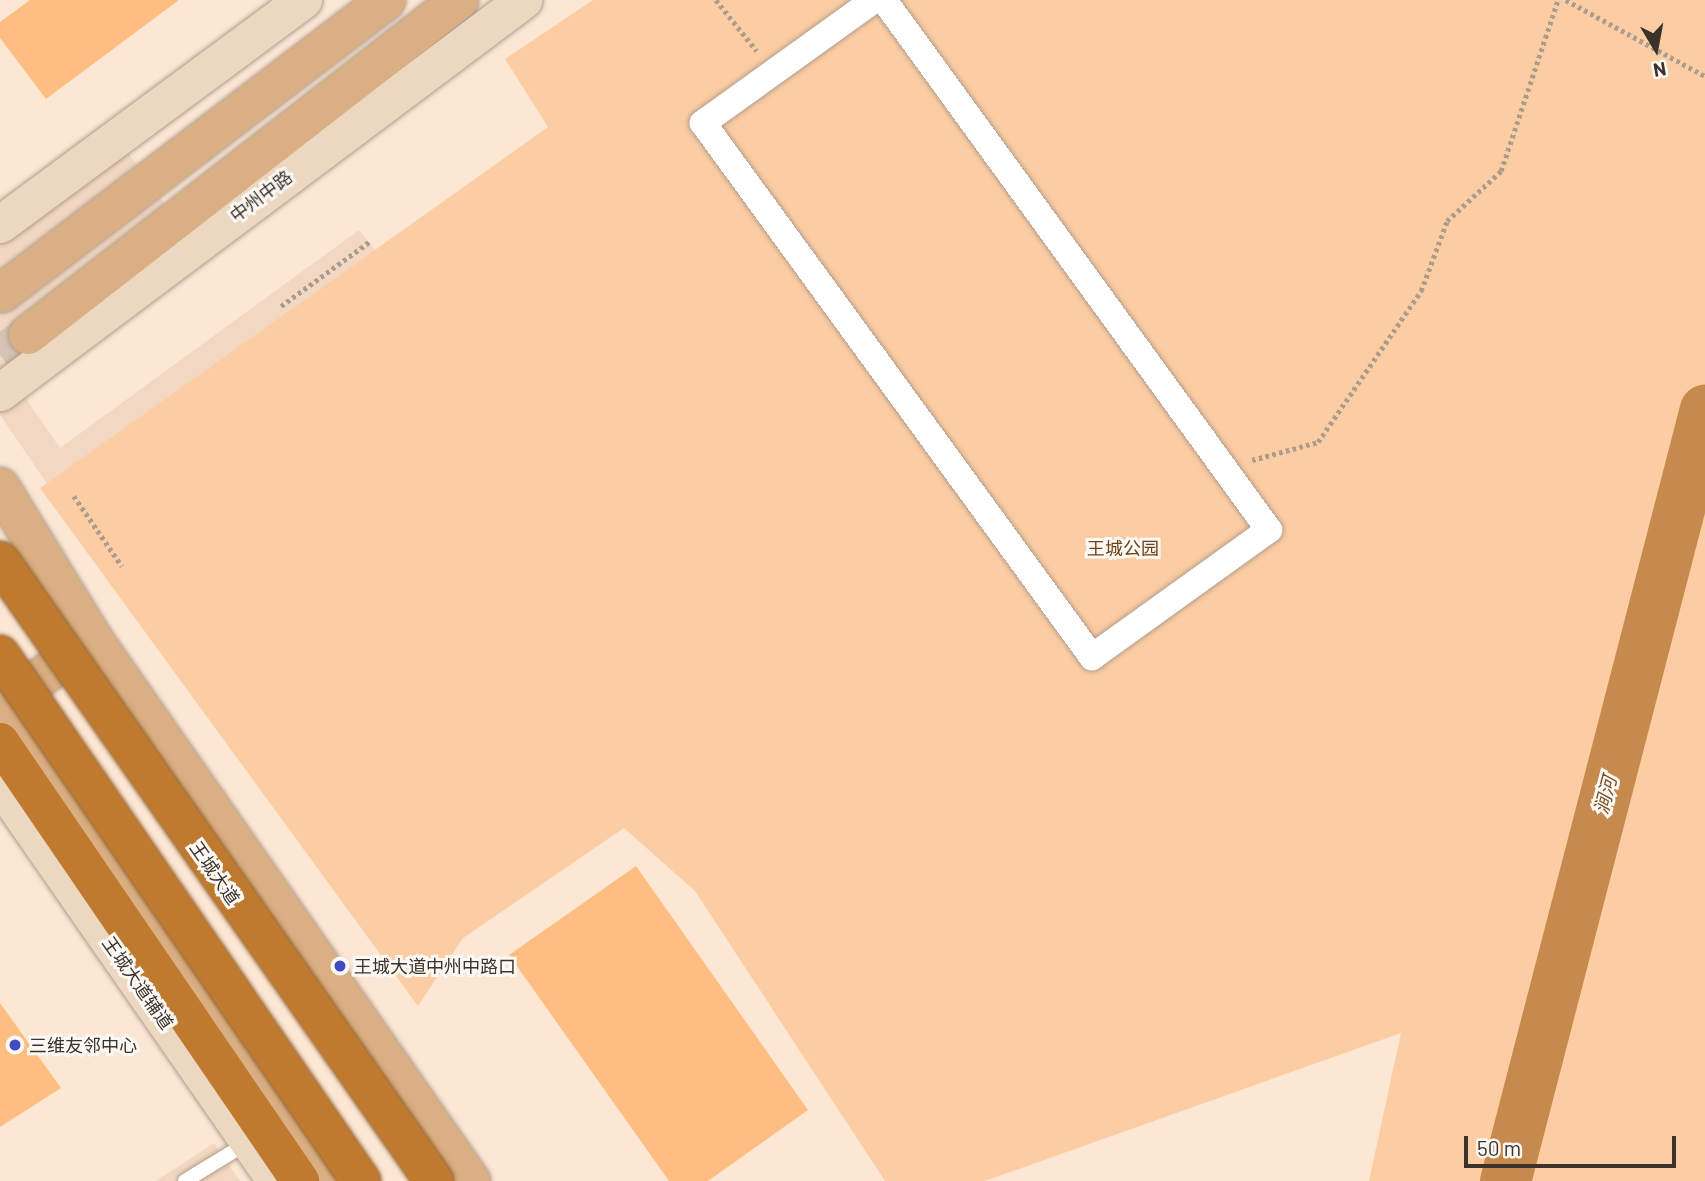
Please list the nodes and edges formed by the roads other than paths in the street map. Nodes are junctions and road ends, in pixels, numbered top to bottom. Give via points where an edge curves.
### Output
1 (303, 0) edge
2 (386, 0) edge
3 (459, 0) edge
4 (523, 0) edge
5 (874, 0) edge
6 (884, 0) edge
7 (0, 224) edge
8 (2, 293) dead end
9 (28, 335) tunnel mouth
10 (0, 392) edge
11 (0, 487) edge
12 (0, 561) edge
13 (93, 639) junction
14 (0, 655) edge
15 (1, 717) edge
16 (0, 784) edge
17 (248, 1142) junction
18 (185, 1181) edge
19 (276, 1181) edge
20 (300, 1181) edge
21 (326, 1181) edge
22 (361, 1181) edge
23 (434, 1181) edge
24 (471, 1181) edge

1 - 7 main road
2 - 8 main road
3 - 9 main road, 中州中路
4 - 10 main road, 中州中路
5 - 6 street via 703,123 1092,657 1269,530
11 - 13 main road
12 - 23 highway, 王城大道, bridge
13 - 15 main road
13 - 24 main road
14 - 22 highway, bridge
15 - 20 highway
15 - 21 main road
16 - 17 main road, 王城大道辅道
17 - 18 lane
17 - 19 main road, 王城大道辅道

